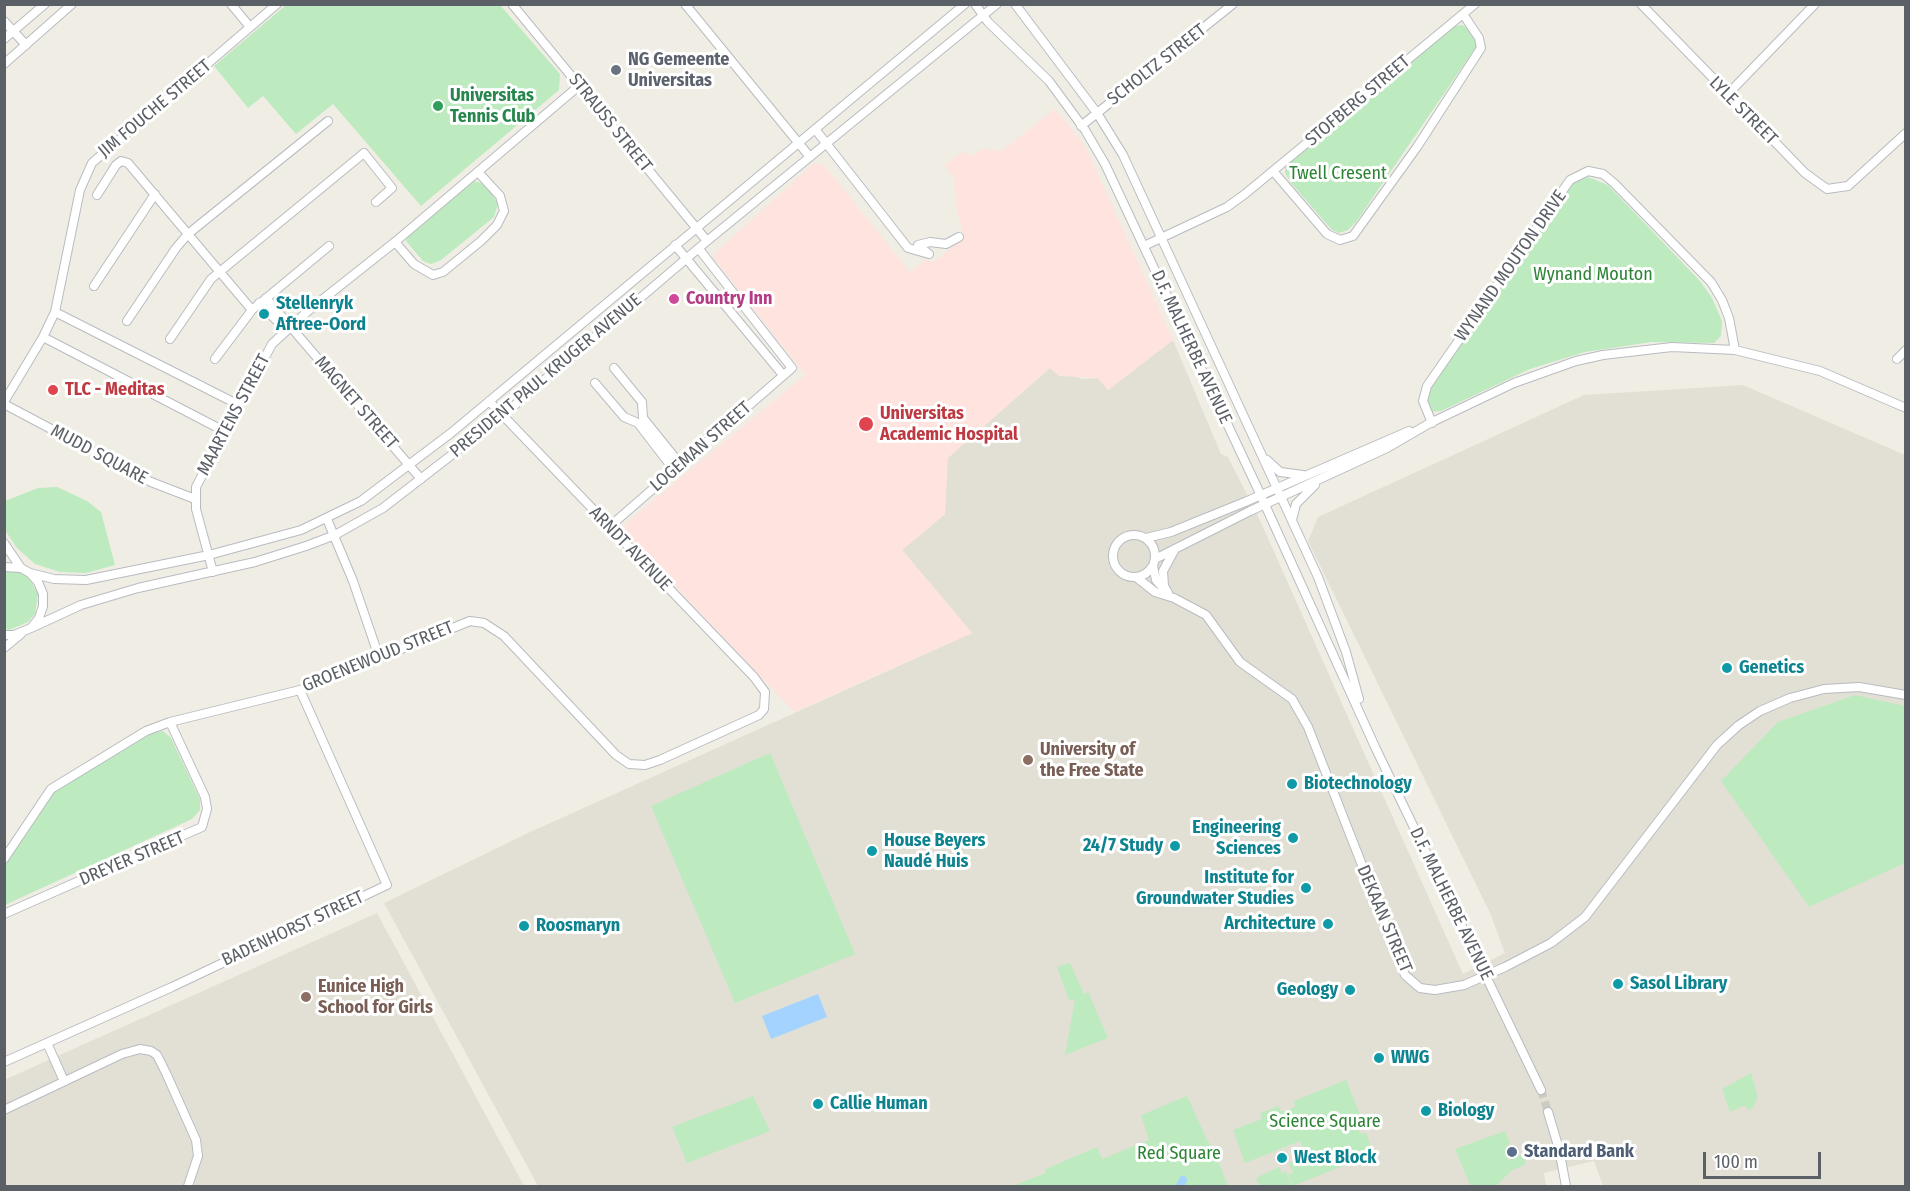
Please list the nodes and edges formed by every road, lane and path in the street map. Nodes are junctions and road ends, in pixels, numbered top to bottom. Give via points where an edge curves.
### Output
1 (45, 4) edge
2 (72, 4) edge
3 (231, 4) edge
4 (277, 4) edge
5 (512, 4) edge
6 (685, 4) edge
7 (965, 4) edge
8 (975, 4) edge
9 (997, 4) edge
10 (1015, 4) edge
11 (1024, 4) edge
12 (1233, 4) edge
13 (1475, 4) edge
14 (1641, 4) edge
15 (1815, 4) edge
16 (1463, 14) junction
17 (983, 17) junction
18 (4, 21) edge
19 (1031, 26) junction
20 (250, 27) junction
21 (13, 31) junction
22 (4, 39) edge
23 (26, 45) junction
24 (4, 64) edge
25 (580, 85) junction
26 (1727, 95) junction
27 (1097, 113) junction
28 (327, 121) dead end
29 (1081, 126) junction
30 (815, 129) junction
31 (1905, 133) edge
32 (798, 143) junction
33 (828, 144) junction
34 (810, 157) junction
35 (1274, 171) junction
36 (478, 172) junction
37 (155, 194) junction
38 (97, 195) dead end
39 (376, 202) dead end
40 (696, 227) junction
41 (188, 234) junction
42 (960, 237) dead end
43 (1161, 237) junction
44 (707, 241) junction
45 (395, 242) junction
46 (675, 245) junction
47 (329, 246) dead end
48 (1144, 246) junction
49 (699, 249) junction
50 (688, 258) junction
51 (220, 271) junction
52 (94, 286) dead end
53 (263, 300) junction
54 (252, 310) junction
55 (55, 312) junction
56 (127, 321) dead end
57 (290, 327) junction
58 (44, 337) junction
59 (170, 339) dead end
60 (1735, 350) junction
61 (1905, 350) edge
62 (215, 359) dead end
63 (1897, 359) dead end
64 (614, 368) dead end
65 (783, 375) junction
66 (596, 383) dead end
67 (489, 401) junction
68 (4, 403) edge
69 (239, 405) junction
70 (1905, 408) edge
71 (502, 416) junction
72 (1431, 423) junction
73 (224, 431) junction
74 (1260, 450) junction
75 (410, 466) junction
76 (677, 467) junction
77 (1308, 475) junction
78 (1324, 477) junction
79 (421, 479) junction
80 (1277, 488) junction
81 (1261, 495) junction
82 (1281, 497) junction
83 (195, 499) junction
84 (1265, 504) junction
85 (327, 519) junction
86 (1292, 520) junction
87 (609, 526) junction
88 (335, 535) junction
89 (1146, 538) junction
90 (4, 543) edge
91 (1175, 548) junction
92 (209, 555) junction
93 (1154, 562) junction
94 (4, 567) edge
95 (21, 568) junction
96 (213, 572) junction
97 (30, 573) junction
98 (1136, 577) junction
99 (1171, 595) junction
100 (27, 630) junction
101 (4, 635) edge
102 (4, 648) edge
103 (378, 657) junction
104 (300, 690) junction
105 (1905, 695) edge
106 (766, 700) joint
107 (1363, 717) junction
108 (170, 722) junction
109 (161, 725) junction
110 (176, 736) junction
111 (4, 859) edge
112 (4, 914) edge
113 (47, 1043) junction
114 (4, 1062) edge
115 (64, 1081) junction
116 (1541, 1090) tunnel mouth
117 (6, 1108) edge
118 (1548, 1112) tunnel mouth
119 (188, 1186) edge
120 (1566, 1186) edge

1 - 21 street
2 - 23 street
3 - 20 street
4 - 20 street, JIM FOUCHE STREET
5 - 25 street, STRAUSS STREET
6 - 32 street
7 - 30 street, PRESIDENT PAUL KRUGER AVENUE
8 - 17 street, D.F. MALHERBE AVENUE
9 - 17 street, PRESIDENT PAUL KRUGER AVENUE
10 - 19 street, D.F. MALHERBE AVENUE
11 - 19 street
12 - 27 street, SCHOLTZ STREET
13 - 16 street, STOFBERG STREET
14 - 26 street, LYLE STREET
15 - 26 street
16 - 35 street, STOFBERG STREET
16 - 35 street via 1481,48 1353,236 1340,240 1328,234
17 - 29 street, D.F. MALHERBE AVENUE via 1035,65
17 - 33 street, PRESIDENT PAUL KRUGER AVENUE
18 - 21 street
19 - 27 street, D.F. MALHERBE AVENUE
20 - 55 street, JIM FOUCHE STREET via 92,163 80,190
21 - 22 street
21 - 23 street
23 - 24 street
25 - 36 street, MAARTENS STREET
25 - 40 street, STRAUSS STREET
26 - 31 street, LYLE STREET via 1827,189 1838,189 1857,178
27 - 29 street, SCHOLTZ STREET
27 - 43 street, D.F. MALHERBE AVENUE via 1123,155
28 - 41 street
29 - 48 street, D.F. MALHERBE AVENUE via 1105,164
30 - 32 street, PRESIDENT PAUL KRUGER AVENUE
30 - 33 street
32 - 34 street
32 - 40 street, PRESIDENT PAUL KRUGER AVENUE
33 - 34 street, PRESIDENT PAUL KRUGER AVENUE
33 - 42 street via 908,248 929,254 918,245 946,244
34 - 44 street, PRESIDENT PAUL KRUGER AVENUE
35 - 43 street, STOFBERG STREET via 1227,207
36 - 45 street, MAARTENS STREET
36 - 45 street via 500,196 504,211 481,241 433,275 414,264
37 - 38 street via 124,161 107,175
37 - 41 street
37 - 52 street
39 - 51 street via 392,188 364,153
40 - 44 street, STRAUSS STREET
40 - 46 street, PRESIDENT PAUL KRUGER AVENUE
41 - 51 street
41 - 56 street
43 - 48 street, STOFBERG STREET
43 - 74 street, D.F. MALHERBE AVENUE
44 - 49 street, PRESIDENT PAUL KRUGER AVENUE
45 - 57 street, MAARTENS STREET
46 - 50 street
46 - 67 street, PRESIDENT PAUL KRUGER AVENUE
47 - 53 street
48 - 81 street, D.F. MALHERBE AVENUE
49 - 50 street, PRESIDENT PAUL KRUGER AVENUE
49 - 65 street, LOGEMAN STREET via 792,368
50 - 65 street
50 - 71 street, PRESIDENT PAUL KRUGER AVENUE
51 - 54 street
51 - 59 street
53 - 54 street
53 - 57 street, MAGNET STREET via 285,317
54 - 62 street
55 - 58 street, JIM FOUCHE STREET
55 - 69 street
57 - 69 street, MAARTENS STREET via 266,353
57 - 75 street, MAGNET STREET
58 - 68 street, JIM FOUCHE STREET
58 - 73 street
60 - 70 street via 1820,371
60 - 72 street via 1672,347 1576,361 1514,383
60 - 72 street, WYNAND MOUTON DRIVE via 1729,318 1711,282 1614,183 1603,174 1588,171 1570,180 1427,386 1423,401
61 - 63 street
64 - 76 street via 642,402 643,418
65 - 76 street, LOGEMAN STREET
66 - 76 street via 624,417 638,423
67 - 71 street, ARNDT AVENUE
67 - 75 street, PRESIDENT PAUL KRUGER AVENUE
68 - 83 street, MUDD SQUARE via 151,483
69 - 73 street, MAARTENS STREET
71 - 79 street, PRESIDENT PAUL KRUGER AVENUE
71 - 87 street, ARNDT AVENUE
72 - 77 street via 1390,437
72 - 78 street
73 - 83 street, MAARTENS STREET via 199,478
74 - 77 street via 1287,475
74 - 80 street, D.F. MALHERBE AVENUE
75 - 79 street, MAGNET STREET
75 - 85 street, PRESIDENT PAUL KRUGER AVENUE via 380,489
76 - 87 street, LOGEMAN STREET
77 - 80 street
78 - 82 street
78 - 86 street via 1296,504
79 - 88 street, PRESIDENT PAUL KRUGER AVENUE via 383,508
80 - 81 street
80 - 82 street, D.F. MALHERBE AVENUE
81 - 84 street, D.F. MALHERBE AVENUE
81 - 89 street
82 - 84 street
82 - 86 street, D.F. MALHERBE AVENUE
83 - 92 street, MAARTENS STREET
84 - 91 street
84 - 107 street, D.F. MALHERBE AVENUE
85 - 88 street
85 - 92 street, PRESIDENT PAUL KRUGER AVENUE via 278,538
86 - 107 street, D.F. MALHERBE AVENUE via 1335,619
87 - 106 street, ARNDT AVENUE via 754,677
88 - 96 street, PRESIDENT PAUL KRUGER AVENUE
88 - 103 street
89 - 93 street via 1155,551
89 - 98 street via 1129,535 1121,539 1113,553 1121,573
90 - 95 street
91 - 93 street
91 - 99 street via 1163,571
92 - 96 street, MAARTENS STREET
92 - 97 street, PRESIDENT PAUL KRUGER AVENUE via 86,580
93 - 98 street via 1146,573
93 - 99 street via 1156,580
94 - 95 street
95 - 97 street, PRESIDENT PAUL KRUGER AVENUE
96 - 100 street, PRESIDENT PAUL KRUGER AVENUE via 81,605
97 - 100 street via 38,582 43,600 39,618
98 - 99 street, DEKAAN STREET via 1155,592
99 - 105 street, DEKAAN STREET, bridge via 1206,615 1240,662 1292,699 1299,710 1405,975 1420,988 1435,990 1464,985 1505,968 1585,917 1717,745 1760,711 1824,689 1859,687
100 - 101 street
100 - 102 street, PRESIDENT PAUL KRUGER AVENUE
103 - 104 street, GROENEWOUD STREET
103 - 106 street, GROENEWOUD STREET via 463,623 484,623 504,636 616,755 636,766 660,760 754,719 764,709
104 - 108 street, GROENEWOUD STREET
104 - 113 street, BADENHORST STREET via 387,885
107 - 116 street, D.F. MALHERBE AVENUE
108 - 109 street, GROENEWOUD STREET
108 - 110 street, DREYER STREET
109 - 110 street, DREYER STREET
109 - 111 street, GROENEWOUD STREET via 51,789
110 - 112 street, DREYER STREET via 205,797 207,808 202,827
113 - 114 street, BADENHORST STREET
113 - 115 street
115 - 117 street
115 - 119 street via 140,1048 157,1055 196,1140 198,1156
118 - 120 street

